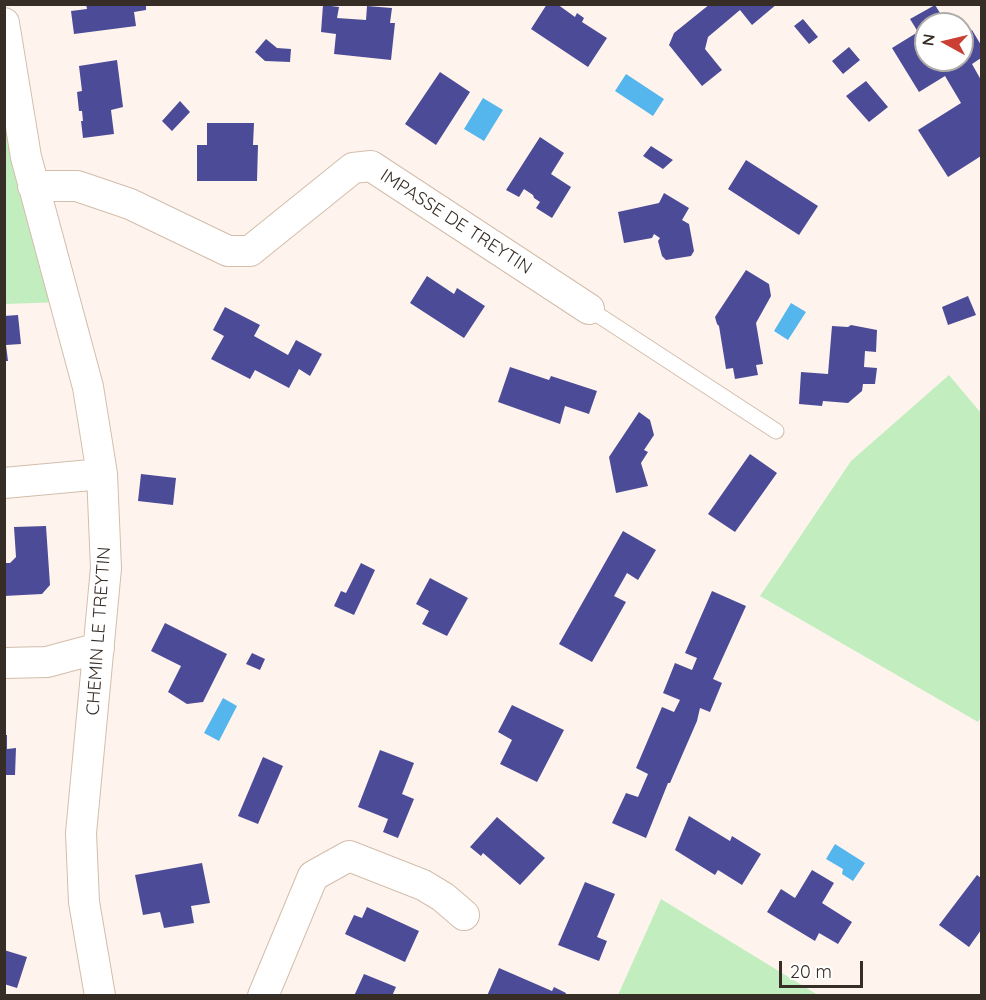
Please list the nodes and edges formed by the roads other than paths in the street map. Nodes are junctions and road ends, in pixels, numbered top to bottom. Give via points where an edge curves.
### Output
1 (4, 23) edge
2 (33, 186) junction
3 (589, 309) joint
4 (776, 431) dead end
5 (102, 474) junction
6 (4, 483) edge
7 (99, 648) junction
8 (4, 663) edge
9 (464, 915) dead end
10 (100, 996) edge
11 (263, 996) edge

1 - 2 street, CHEMIN LE TREYTIN
2 - 3 street, IMPASSE DE TREYTIN via 77,186 130,204 228,251 250,251 353,168 371,166
2 - 5 street, CHEMIN LE TREYTIN via 88,387
3 - 4 lane
5 - 6 street
5 - 7 street, CHEMIN LE TREYTIN via 106,568
7 - 8 street via 47,662
7 - 10 street, CHEMIN LE TREYTIN via 81,833 84,902
9 - 11 street via 423,885 349,856 313,876

